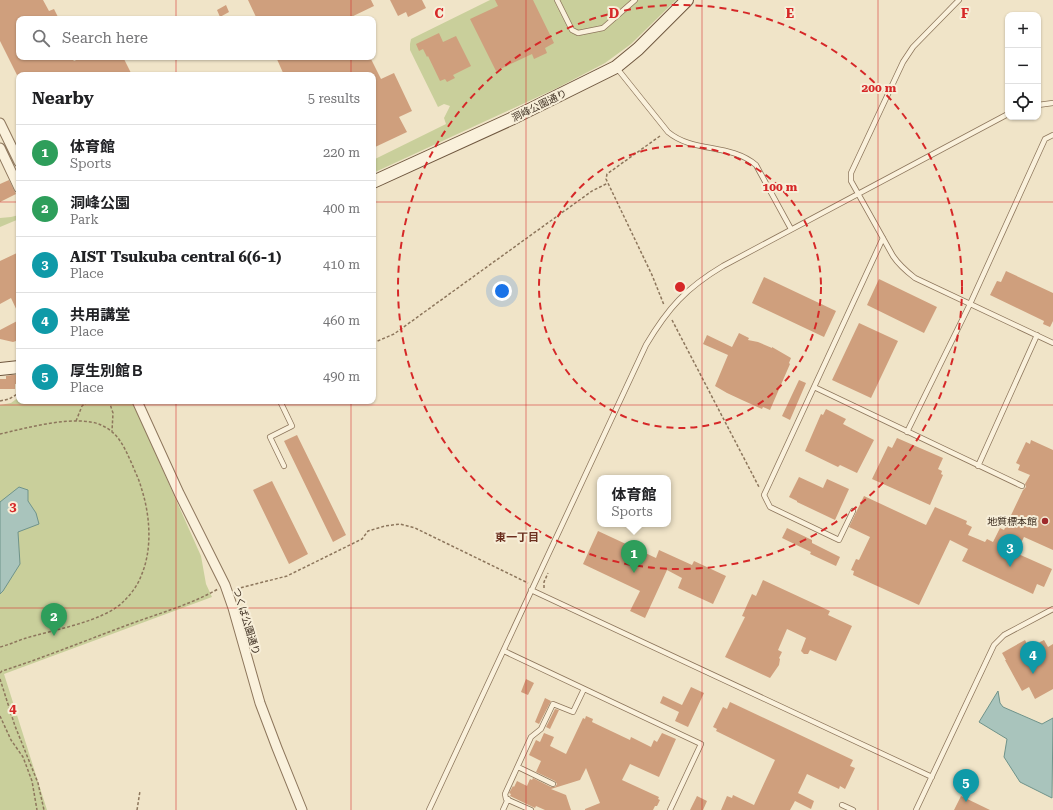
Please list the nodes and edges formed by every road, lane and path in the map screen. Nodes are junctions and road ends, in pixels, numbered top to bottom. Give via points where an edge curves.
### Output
1 (557, 0) edge
2 (635, 0) edge
3 (687, 0) edge
4 (958, 0) edge
5 (616, 67) junction
6 (1053, 104) edge
7 (1041, 106) edge
8 (1005, 116) edge
9 (0, 123) edge
10 (1053, 135) edge
11 (660, 136) dead end
12 (0, 148) edge
13 (16, 156) edge
14 (376, 181) edge
15 (16, 182) edge
16 (608, 183) junction
17 (858, 193) junction
18 (791, 229) junction
19 (883, 238) junction
20 (970, 304) junction
21 (664, 305) dead end
22 (672, 320) dead end
23 (1037, 335) junction
24 (376, 342) edge
25 (1053, 343) edge
26 (16, 367) edge
27 (0, 369) edge
28 (814, 388) junction
29 (16, 395) edge
30 (0, 401) edge
31 (85, 404) edge
32 (110, 404) edge
33 (138, 404) edge
34 (281, 404) edge
35 (76, 421) junction
36 (112, 431) junction
37 (907, 432) junction
38 (0, 434) edge
39 (284, 466) dead end
40 (978, 466) junction
41 (1022, 486) dead end
42 (759, 487) dead end
43 (853, 511) dead end
44 (534, 585) junction
45 (226, 588) junction
46 (532, 590) junction
47 (1053, 609) edge
48 (0, 647) edge
49 (504, 651) junction
50 (0, 673) edge
51 (0, 679) edge
52 (584, 689) junction
53 (0, 716) edge
54 (518, 767) junction
55 (932, 777) junction
56 (553, 784) dead end
57 (140, 791) dead end
58 (508, 800) junction
59 (842, 805) dead end
60 (37, 810) edge
61 (44, 810) edge
62 (137, 810) edge
63 (302, 810) edge
64 (429, 810) edge
65 (503, 810) edge
66 (531, 810) edge
67 (670, 810) edge
68 (853, 810) edge
69 (916, 810) edge

1 - 2 lane via 572,30 578,33 603,28
3 - 5 street, 洞峰公園通り via 638,49
4 - 17 lane via 913,47 903,62 851,173 851,181
5 - 14 street, 洞峰公園通り via 511,119
5 - 18 lane via 674,138 737,154 756,165
6 - 7 lane
8 - 17 lane
9 - 13 street
10 - 20 lane via 1045,139
11 - 16 path via 607,174
12 - 15 street
16 - 21 path
16 - 24 path via 586,195 394,334
17 - 18 lane
17 - 19 lane
18 - 44 lane via 698,282 675,303 662,320 646,345
19 - 20 lane via 898,264 915,278
19 - 28 lane
20 - 23 lane
20 - 37 lane
22 - 42 path
23 - 25 lane
23 - 40 lane
26 - 27 street
28 - 37 lane
28 - 43 lane via 764,495 770,507 839,540
29 - 30 path
31 - 35 path
32 - 36 path via 114,413
33 - 45 street, つくば公園通り
34 - 39 lane via 292,426 270,437
35 - 36 path via 100,424
35 - 38 path via 34,426
36 - 48 path via 119,438 129,458 146,507 148,545 141,577 123,602 94,619
37 - 40 lane
40 - 41 lane
44 - 45 path via 415,528 400,524 368,531 362,539 287,576
44 - 46 lane
45 - 50 path
45 - 63 street, つくば公園通り via 260,703
46 - 49 lane
46 - 55 lane
47 - 55 lane via 1004,635 994,644
49 - 52 lane
49 - 64 lane
51 - 61 path via 15,726 38,783
52 - 54 lane via 573,712 553,704 541,729 532,737
52 - 67 lane via 701,744
53 - 60 path via 11,740 23,757 32,782
54 - 56 lane
54 - 58 lane via 505,794
55 - 69 lane
57 - 62 path
58 - 65 lane
58 - 66 lane
59 - 68 lane

